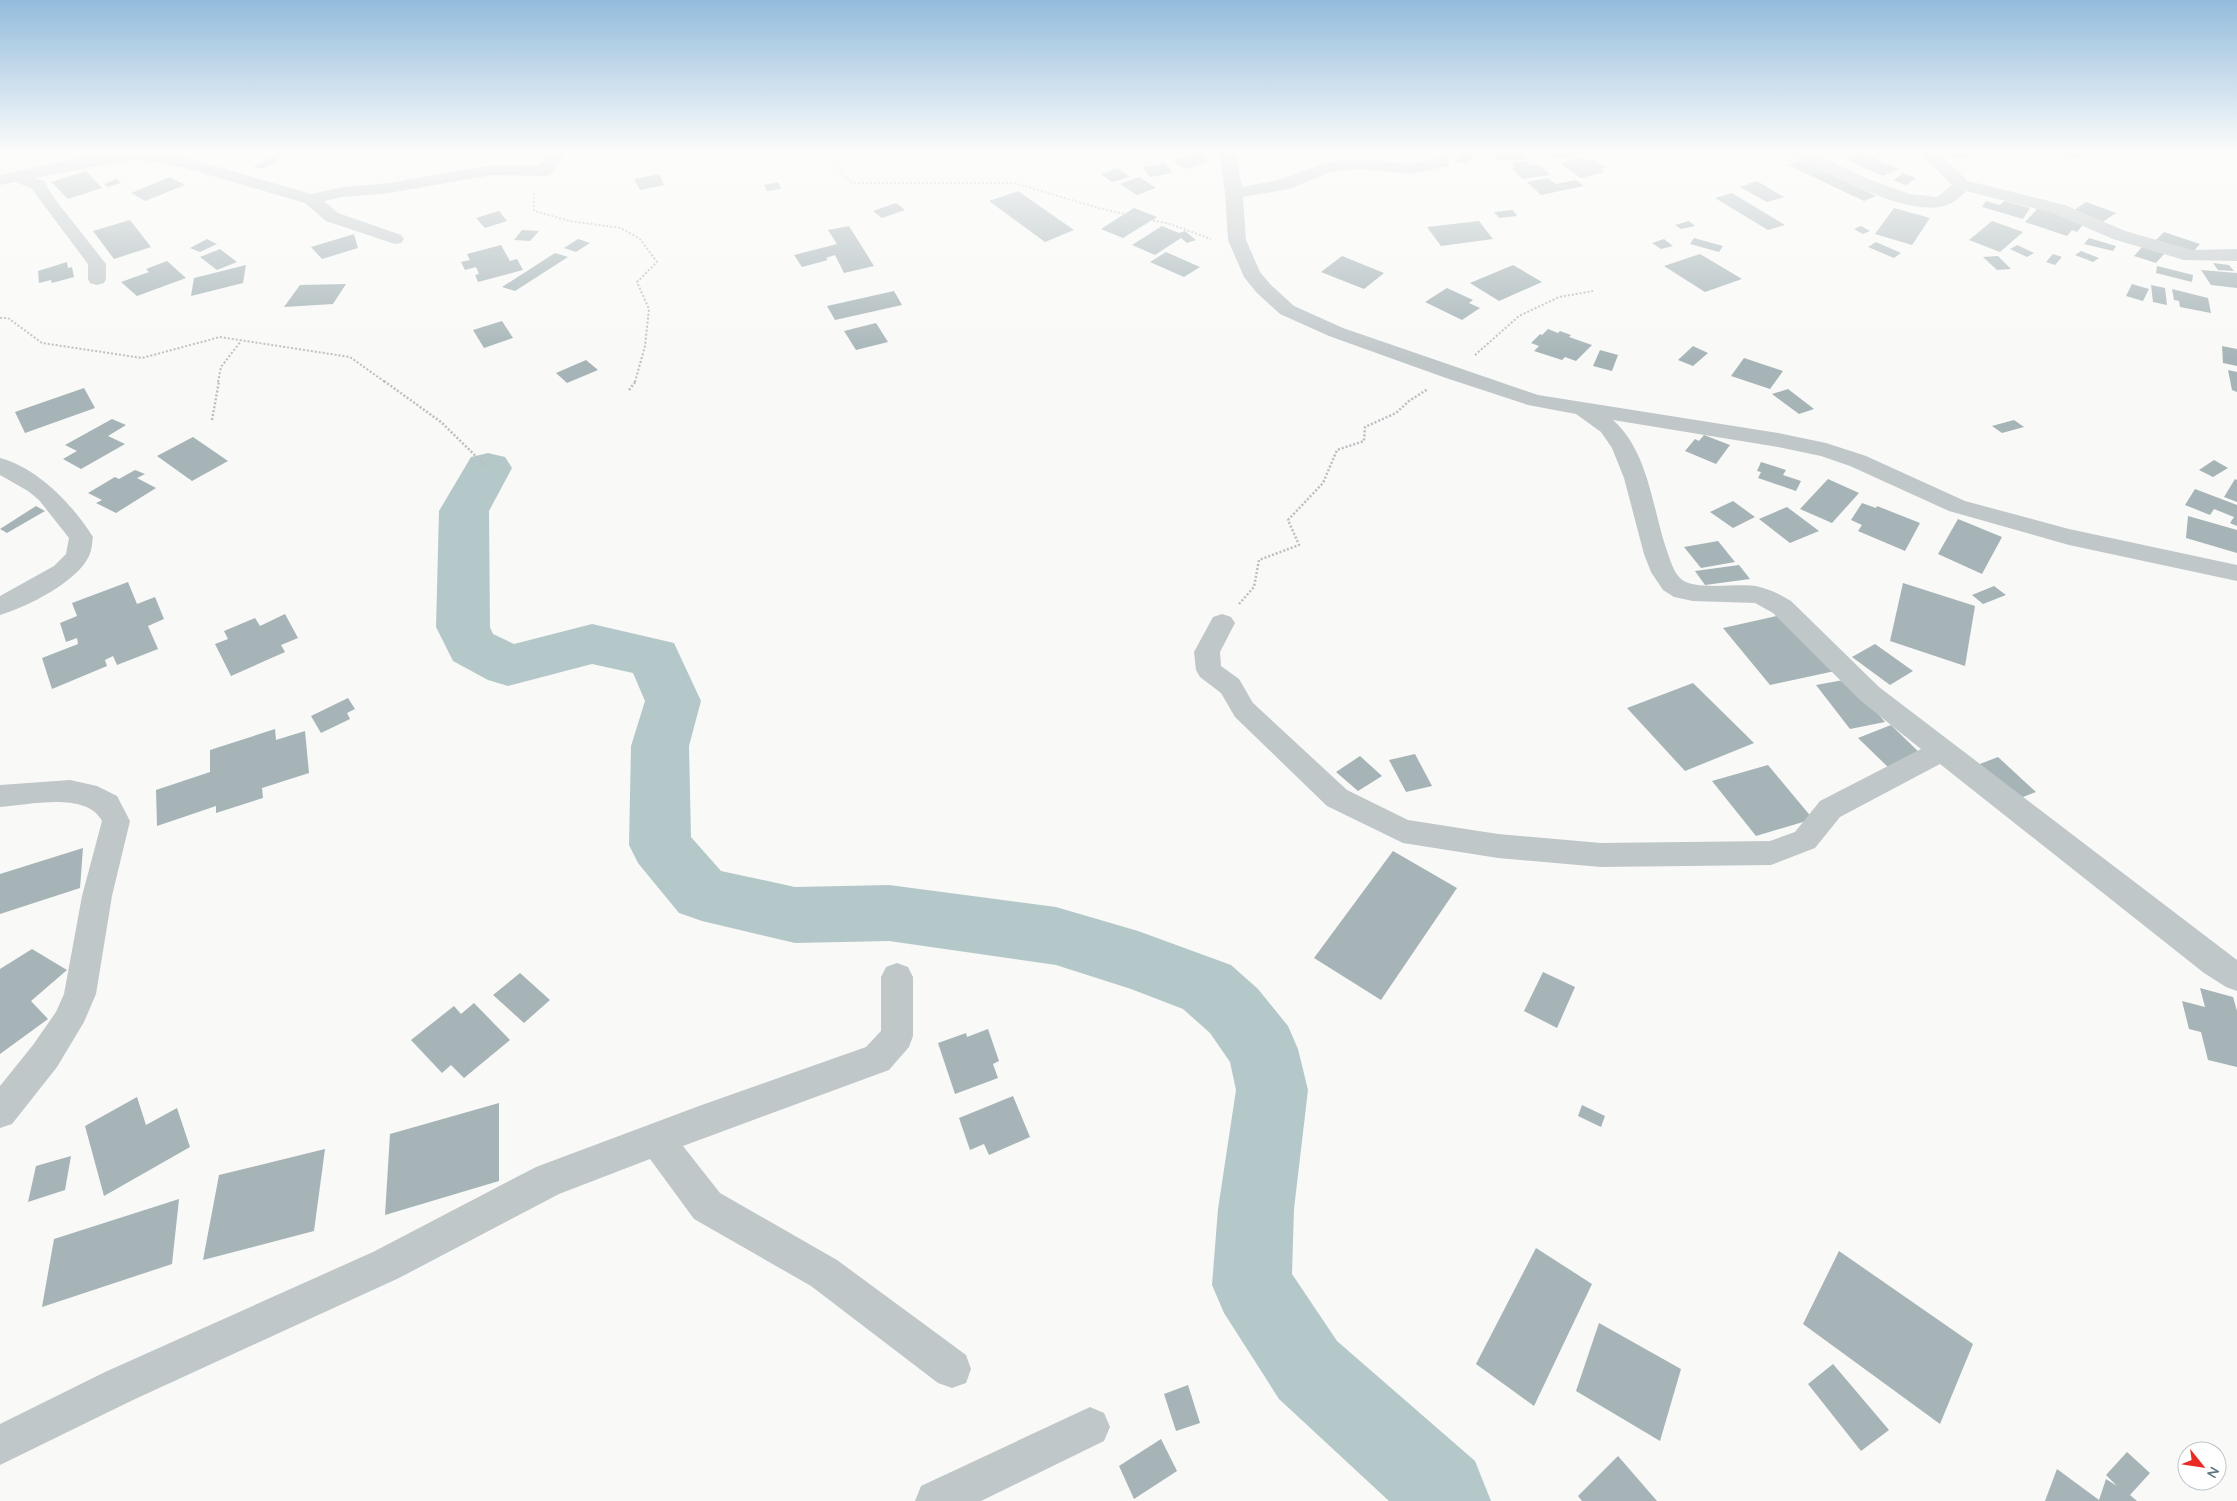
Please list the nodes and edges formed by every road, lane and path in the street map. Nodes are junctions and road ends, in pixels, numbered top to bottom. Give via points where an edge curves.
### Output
1 (63, 220) edge
2 (341, 220) edge
3 (567, 220) edge
4 (1152, 220) edge
5 (1236, 220) edge
6 (2088, 220) edge
7 (395, 239) dead end
8 (1237, 240) junction
9 (2237, 255) edge
10 (96, 279) dead end
11 (1593, 291) dead end
12 (0, 318) edge
13 (241, 341) junction
14 (1453, 374) junction
15 (629, 390) dead end
16 (1581, 409) junction
17 (212, 420) dead end
18 (0, 465) edge
19 (488, 468) dead end
20 (2237, 572) edge
21 (0, 606) edge
22 (1222, 622) joint
23 (1941, 751) junction
24 (0, 796) edge
25 (897, 977) dead end
26 (2237, 977) edge
27 (0, 1112) edge
28 (658, 1140) junction
29 (952, 1369) dead end
30 (1090, 1427) dead end
31 (0, 1445) edge
32 (936, 1501) edge

1 - 10 street via 98,264
2 - 7 street
3 - 15 path via 621,228 640,239 657,262 637,282 649,309 645,346 636,381
4 - 8 path via 1211,239
5 - 8 street
6 - 9 street via 2119,234 2191,256
8 - 14 street via 1251,273 1287,310 1336,332
11 - 14 path via 1559,297 1519,316
12 - 13 path via 8,318 42,343 142,358 220,337
13 - 17 path via 221,367
13 - 19 path via 350,357 441,422
14 - 16 street via 1535,402
14 - 22 path via 1408,401 1396,413 1365,427 1364,441 1337,450 1323,483 1288,520 1299,545 1259,560 1254,587
16 - 20 street via 1826,450 1957,506 2069,537
16 - 23 street via 1602,422 1614,435 1630,464 1648,533 1664,574 1674,586 1684,591 1766,597 1782,607 1870,694
18 - 21 street via 47,495 81,537 77,556 58,575
22 - 23 street via 1207,652 1209,670 1230,686 1244,710 1337,798 1403,831 1498,846 1601,855 1771,853 1805,840 1830,809
23 - 26 street
24 - 27 street via 83,792 108,804 116,821 80,994 68,1022 45,1056
25 - 28 street via 897,1036 877,1059
28 - 29 street via 707,1206 824,1273
28 - 31 street via 549,1180 386,1265 119,1386
30 - 32 street

